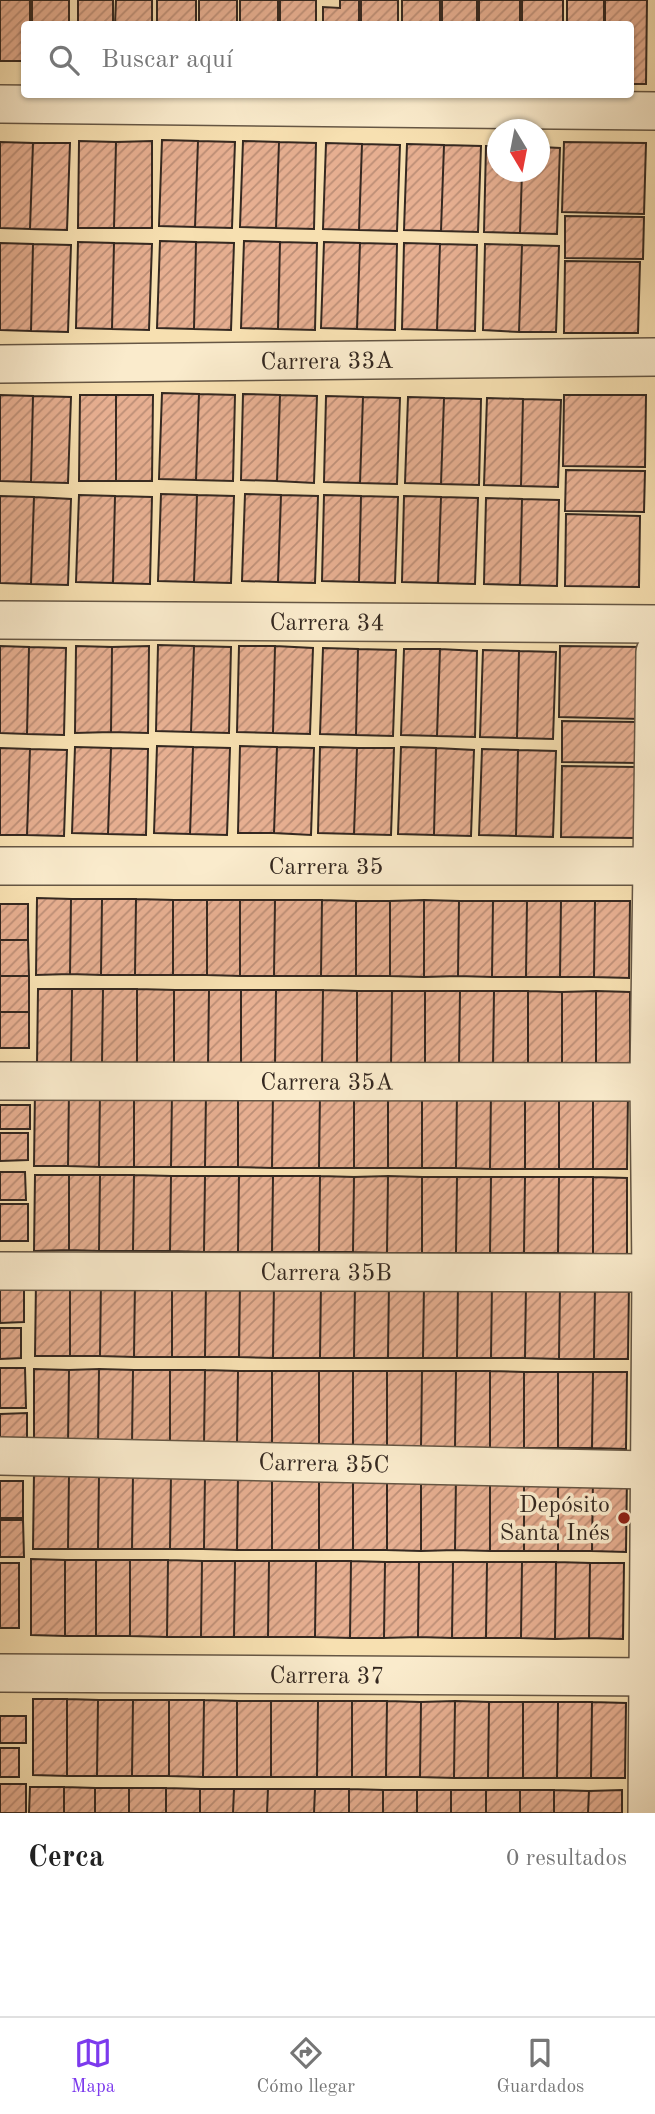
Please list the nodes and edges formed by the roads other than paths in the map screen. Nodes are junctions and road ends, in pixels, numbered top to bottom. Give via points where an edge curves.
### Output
1 (0, 104) edge
2 (655, 111) edge
3 (655, 357) edge
4 (0, 364) edge
5 (0, 620) edge
6 (655, 624) edge
7 (655, 652) edge
8 (654, 799) edge
9 (0, 866) edge
10 (652, 866) junction
11 (0, 1081) edge
12 (652, 1082) edge
13 (0, 1271) edge
14 (650, 1273) junction
15 (0, 1457) edge
16 (648, 1471) junction
17 (0, 1673) edge
18 (651, 1677) edge
19 (647, 1813) edge

1 - 2 street
3 - 4 street, Carrera 33A
5 - 6 street, Carrera 34
7 - 8 street
8 - 10 street
9 - 10 street, Carrera 35
10 - 12 street
11 - 12 street, Carrera 35A
12 - 14 street
13 - 14 street, Carrera 35B
14 - 16 street
15 - 16 street, Carrera 35C
16 - 18 street
17 - 18 street, Carrera 37
18 - 19 street

